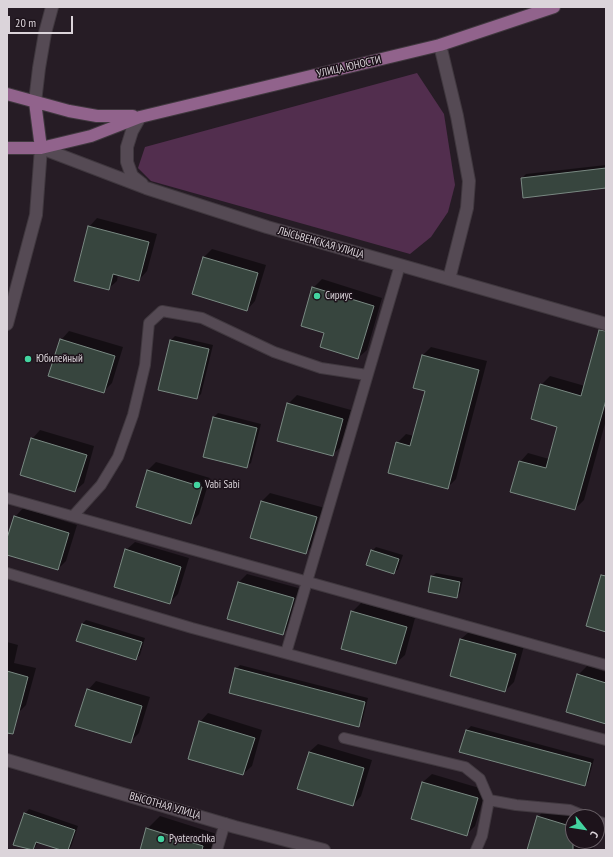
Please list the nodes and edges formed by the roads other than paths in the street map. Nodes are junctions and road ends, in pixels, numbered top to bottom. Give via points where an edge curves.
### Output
1 (52, 7) edge
2 (554, 7) edge
3 (440, 45) junction
4 (7, 94) edge
5 (35, 102) junction
6 (140, 116) junction
7 (7, 148) edge
8 (41, 148) junction
9 (146, 188) junction
10 (400, 265) junction
11 (449, 279) junction
12 (7, 324) edge
13 (606, 324) edge
14 (368, 375) junction
15 (7, 498) edge
16 (73, 516) junction
17 (7, 573) edge
18 (307, 581) junction
19 (286, 653) junction
20 (606, 665) edge
21 (344, 738) dead end
22 (606, 740) edge
23 (7, 760) edge
24 (489, 800) junction
25 (565, 810) edge
26 (225, 823) junction
27 (217, 850) edge
28 (324, 850) edge
29 (476, 850) edge

1 - 5 street via 44,40
2 - 3 main road, УЛИЦА ЮНОСТИ
3 - 6 main road, УЛИЦА ЮНОСТИ
3 - 11 street via 469,181 467,208
4 - 5 main road
5 - 6 main road via 96,116
5 - 8 main road
6 - 8 main road, ЛЫСЬВЕНСКАЯ УЛИЦА via 91,136
6 - 9 street via 127,147 127,162 132,176
7 - 8 main road, ЛЫСЬВЕНСКАЯ УЛИЦА
8 - 9 street, ЛЫСЬВЕНСКАЯ УЛИЦА
8 - 12 street via 36,215
9 - 10 street, ЛЫСЬВЕНСКАЯ УЛИЦА via 267,227
10 - 11 street, ЛЫСЬВЕНСКАЯ УЛИЦА
10 - 14 lane
11 - 13 street, ЛЫСЬВЕНСКАЯ УЛИЦА
14 - 16 lane via 321,368 274,352 202,318 162,312 149,323 145,366 133,415 118,457 101,485
14 - 18 lane
15 - 16 lane
16 - 18 lane
17 - 19 lane
18 - 19 lane
18 - 20 lane
19 - 22 lane
21 - 24 lane via 465,768 480,779
23 - 26 street, ВЫСОТНАЯ УЛИЦА
24 - 25 lane
24 - 29 lane via 482,836
26 - 27 lane
26 - 28 street, ВЫСОТНАЯ УЛИЦА

